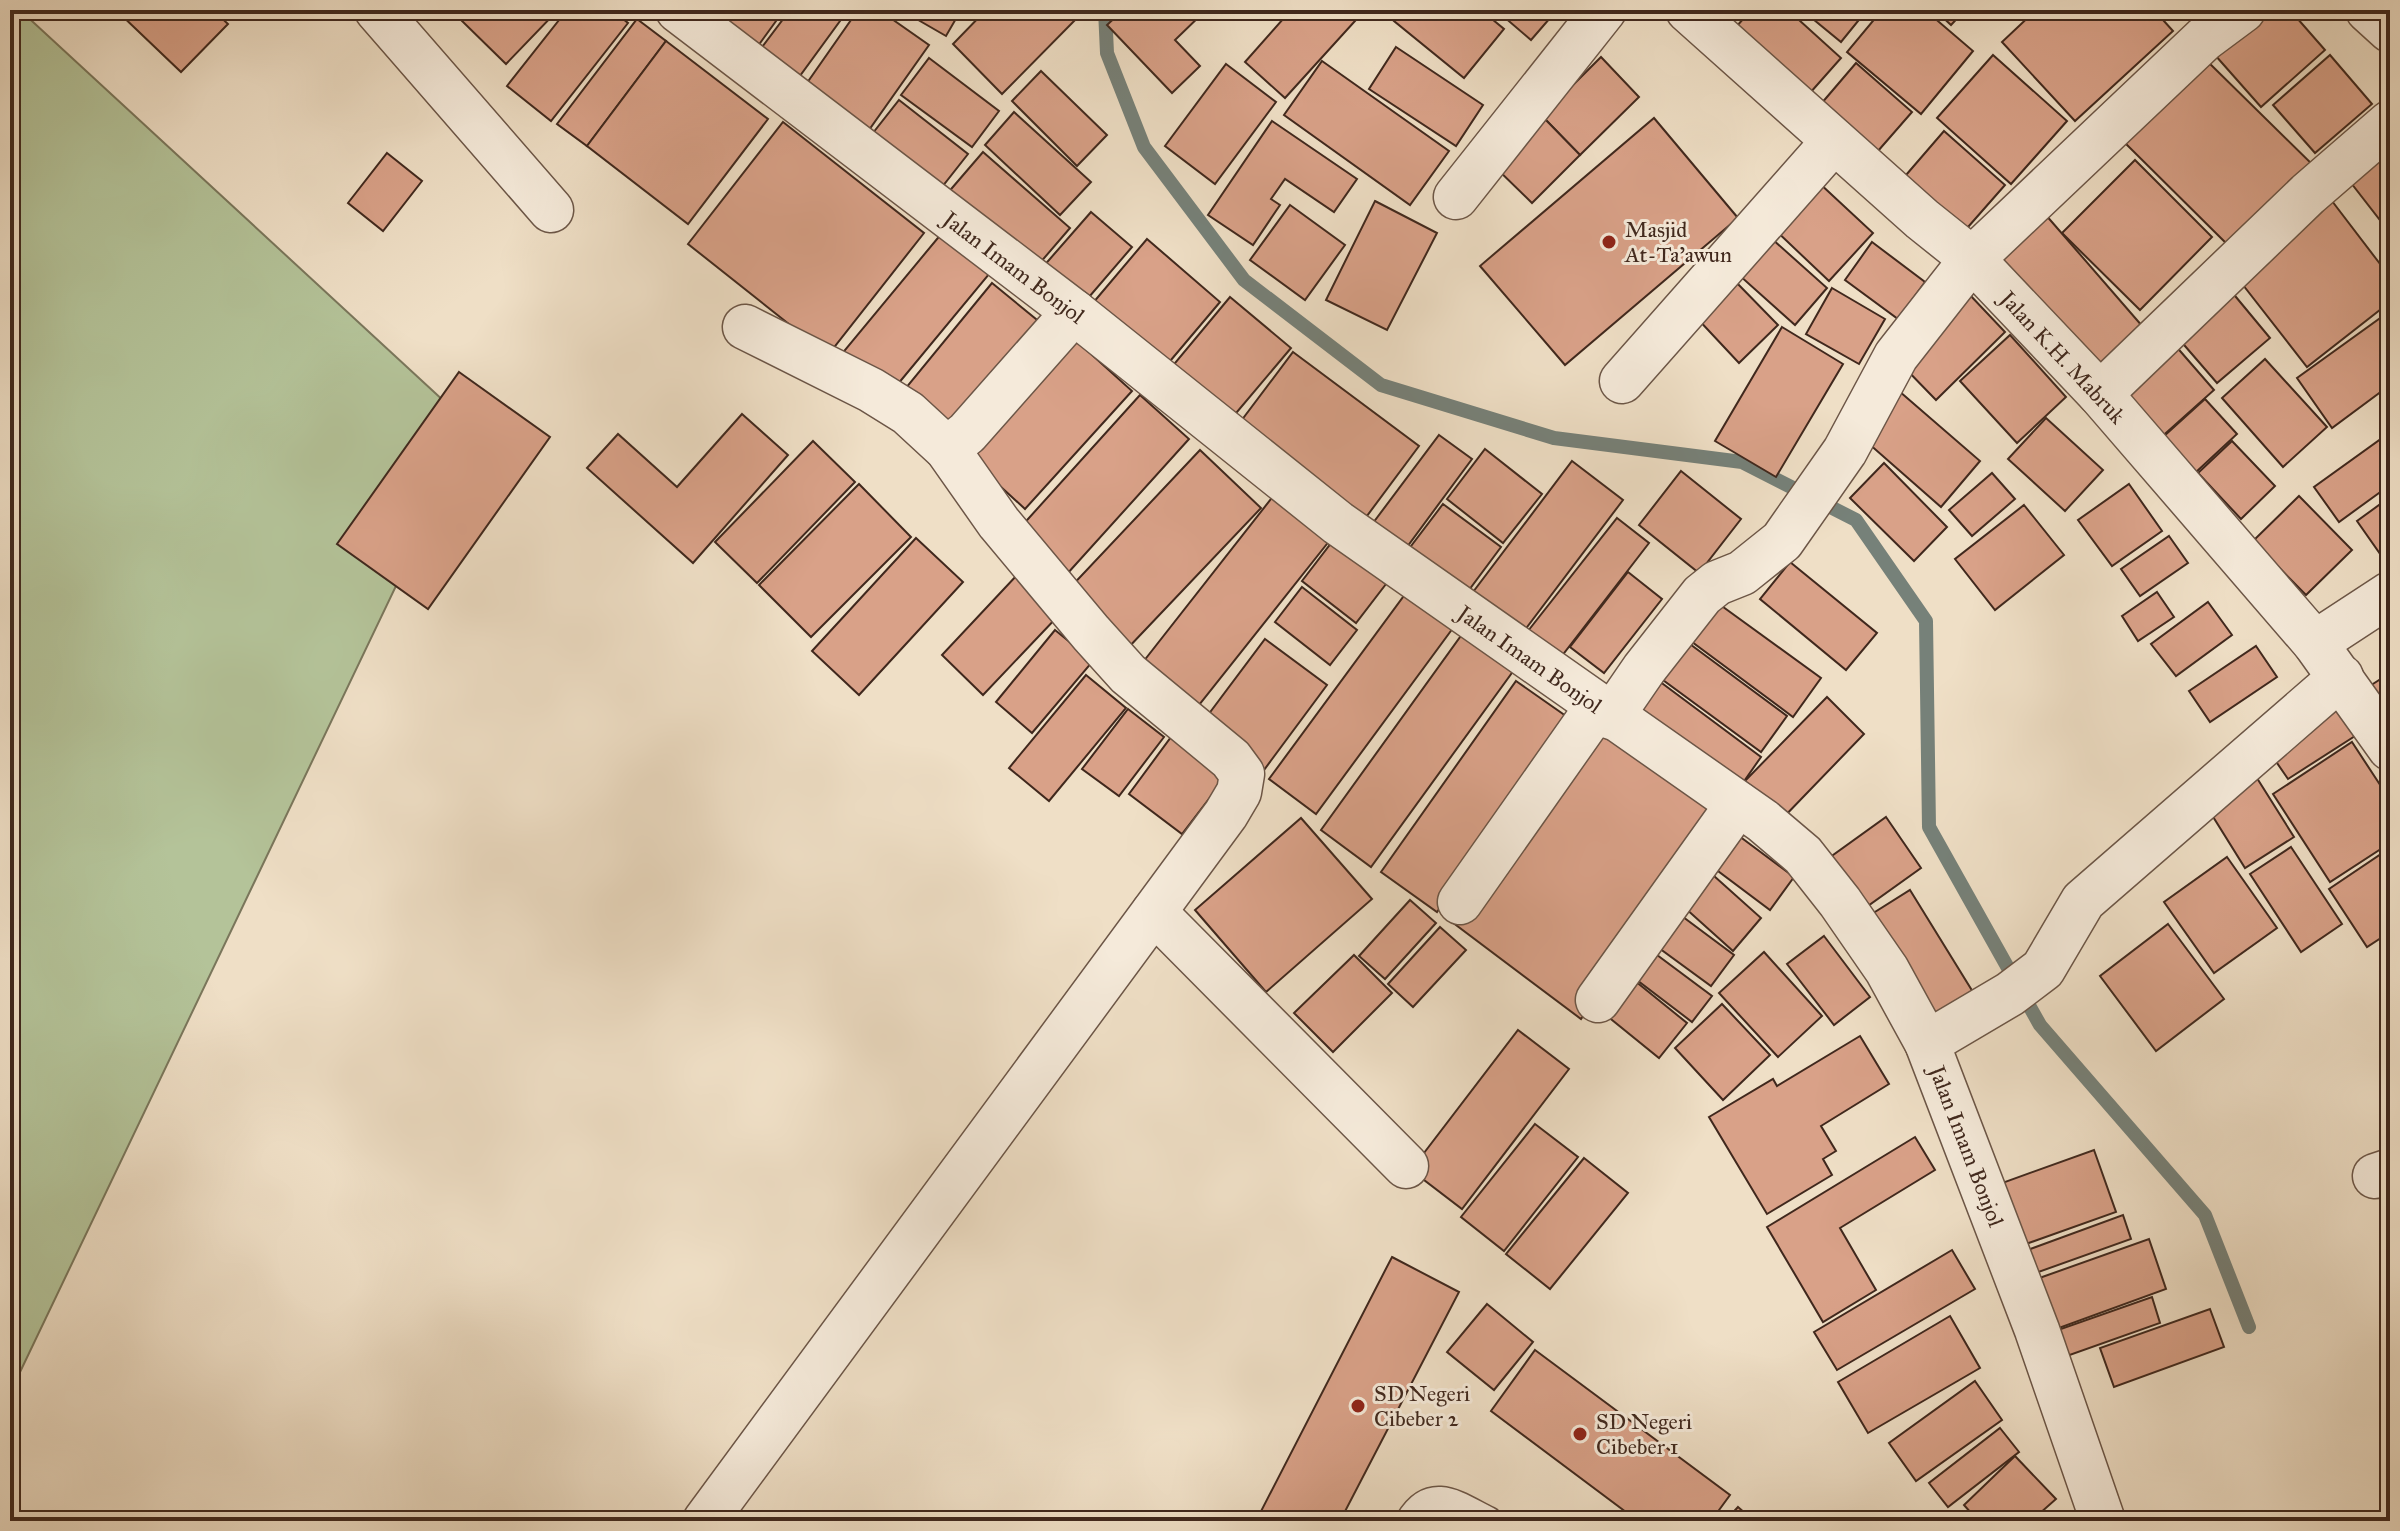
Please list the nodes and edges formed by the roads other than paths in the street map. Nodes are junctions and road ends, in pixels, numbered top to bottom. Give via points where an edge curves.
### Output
1 (377, 10) edge
2 (678, 10) edge
3 (1604, 10) edge
4 (1688, 10) edge
5 (2243, 10) edge
6 (2368, 10) edge
7 (2390, 30) edge
8 (2390, 123) edge
9 (1834, 141) junction
10 (1456, 197) dead end
11 (551, 210) dead end
12 (1972, 259) junction
13 (1074, 312) junction
14 (745, 327) dead end
15 (1622, 381) dead end
16 (2100, 394) junction
17 (947, 449) junction
18 (2390, 594) edge
19 (2328, 660) junction
20 (1605, 712) junction
21 (2390, 748) edge
22 (1738, 804) junction
23 (1460, 902) dead end
24 (1154, 912) junction
25 (1598, 1000) dead end
26 (1927, 1043) junction
27 (1406, 1166) dead end
28 (705, 1521) edge
29 (1410, 1521) edge
30 (1488, 1521) edge
31 (2103, 1521) edge

1 - 11 street
2 - 13 street, Jalan Imam Bonjol
3 - 10 street
4 - 9 street, Jalan K.H. Mabruk
5 - 12 street via 2204,39
6 - 7 street
8 - 16 street via 2308,194
9 - 12 street, Jalan K.H. Mabruk
9 - 15 street
12 - 16 street, Jalan K.H. Mabruk
12 - 20 street via 1896,356 1845,451 1782,541 1742,573 1702,595
13 - 17 street
13 - 20 street, Jalan Imam Bonjol via 1338,523
14 - 17 street via 871,390 908,413
16 - 19 street, Jalan K.H. Mabruk
17 - 24 street via 985,506 1128,674 1231,759 1242,774 1226,814
18 - 19 street
19 - 21 street, Jalan K.H. Mabruk
19 - 26 street via 2083,901 2026,982
20 - 22 street, Jalan Imam Bonjol
20 - 23 street
22 - 25 street
22 - 26 street, Jalan Imam Bonjol via 1803,855 1831,890 1887,970
24 - 27 street
24 - 28 street
26 - 31 street, Jalan Imam Bonjol via 2037,1330
29 - 30 lane via 1420,1507 1439,1500

